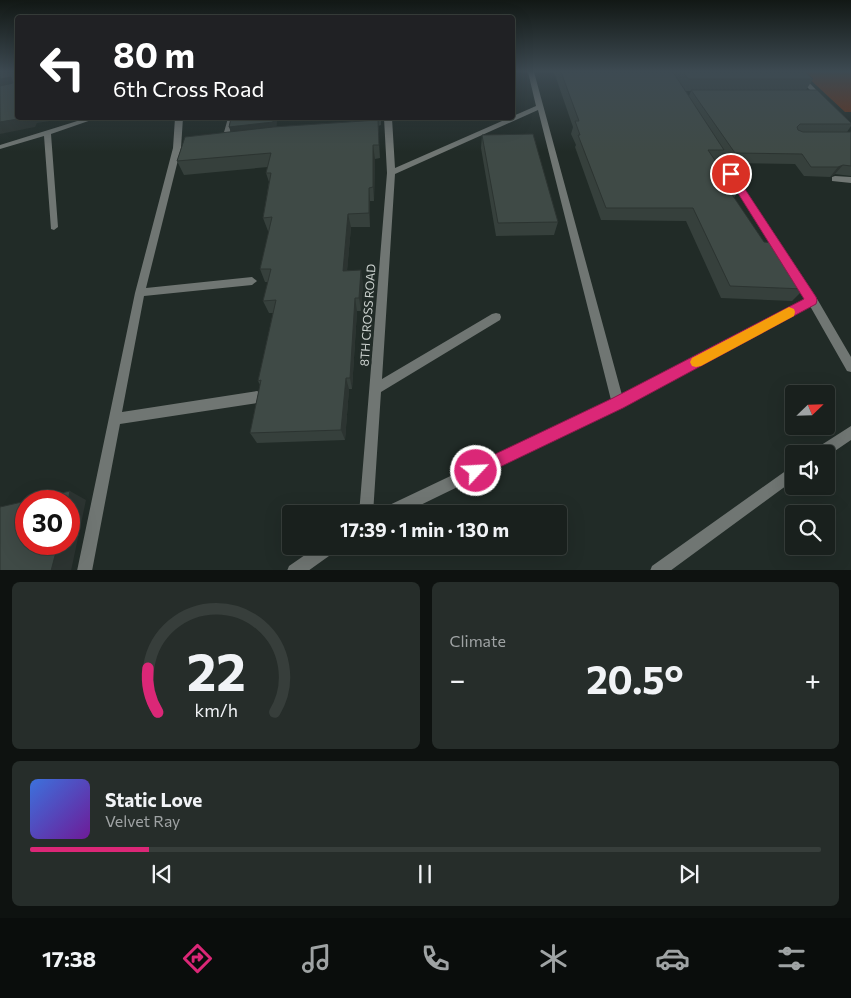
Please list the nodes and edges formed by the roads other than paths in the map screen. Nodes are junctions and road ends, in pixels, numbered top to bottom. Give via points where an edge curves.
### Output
1 (537, 99) edge
2 (821, 99) edge
3 (539, 107) junction
4 (829, 107) edge
5 (515, 118) edge
6 (86, 120) edge
7 (179, 120) edge
8 (231, 120) edge
9 (510, 120) edge
10 (385, 125) edge
11 (47, 132) junction
12 (706, 136) edge
13 (234, 142) edge
14 (225, 143) junction
15 (215, 144) edge
16 (0, 146) edge
17 (391, 173) junction
18 (835, 179) dead end
19 (851, 180) edge
20 (54, 227) dead end
21 (252, 281) dead end
22 (140, 293) junction
23 (812, 300) junction
24 (496, 317) dead end
25 (851, 367) edge
26 (374, 390) junction
27 (257, 397) edge
28 (618, 403) junction
29 (115, 419) junction
30 (851, 432) edge
31 (833, 445) edge
32 (785, 478) edge
33 (367, 505) edge
34 (405, 505) edge
35 (317, 555) edge
36 (84, 570) edge
37 (294, 570) edge
38 (657, 570) edge

1 - 3 street
2 - 4 street
3 - 5 street
3 - 28 street
6 - 11 street
7 - 22 street via 182,148
8 - 14 street
9 - 17 street
10 - 17 street, 8TH CROSS ROAD
11 - 16 street
11 - 20 street
12 - 23 street
13 - 14 street
14 - 15 street
17 - 26 street, 8TH CROSS ROAD
18 - 19 street
21 - 22 street
22 - 29 street
23 - 25 street
23 - 28 street
24 - 26 street
26 - 33 street, 8TH CROSS ROAD
27 - 29 street
28 - 34 street
29 - 36 street
30 - 31 street
32 - 38 street
35 - 37 street

